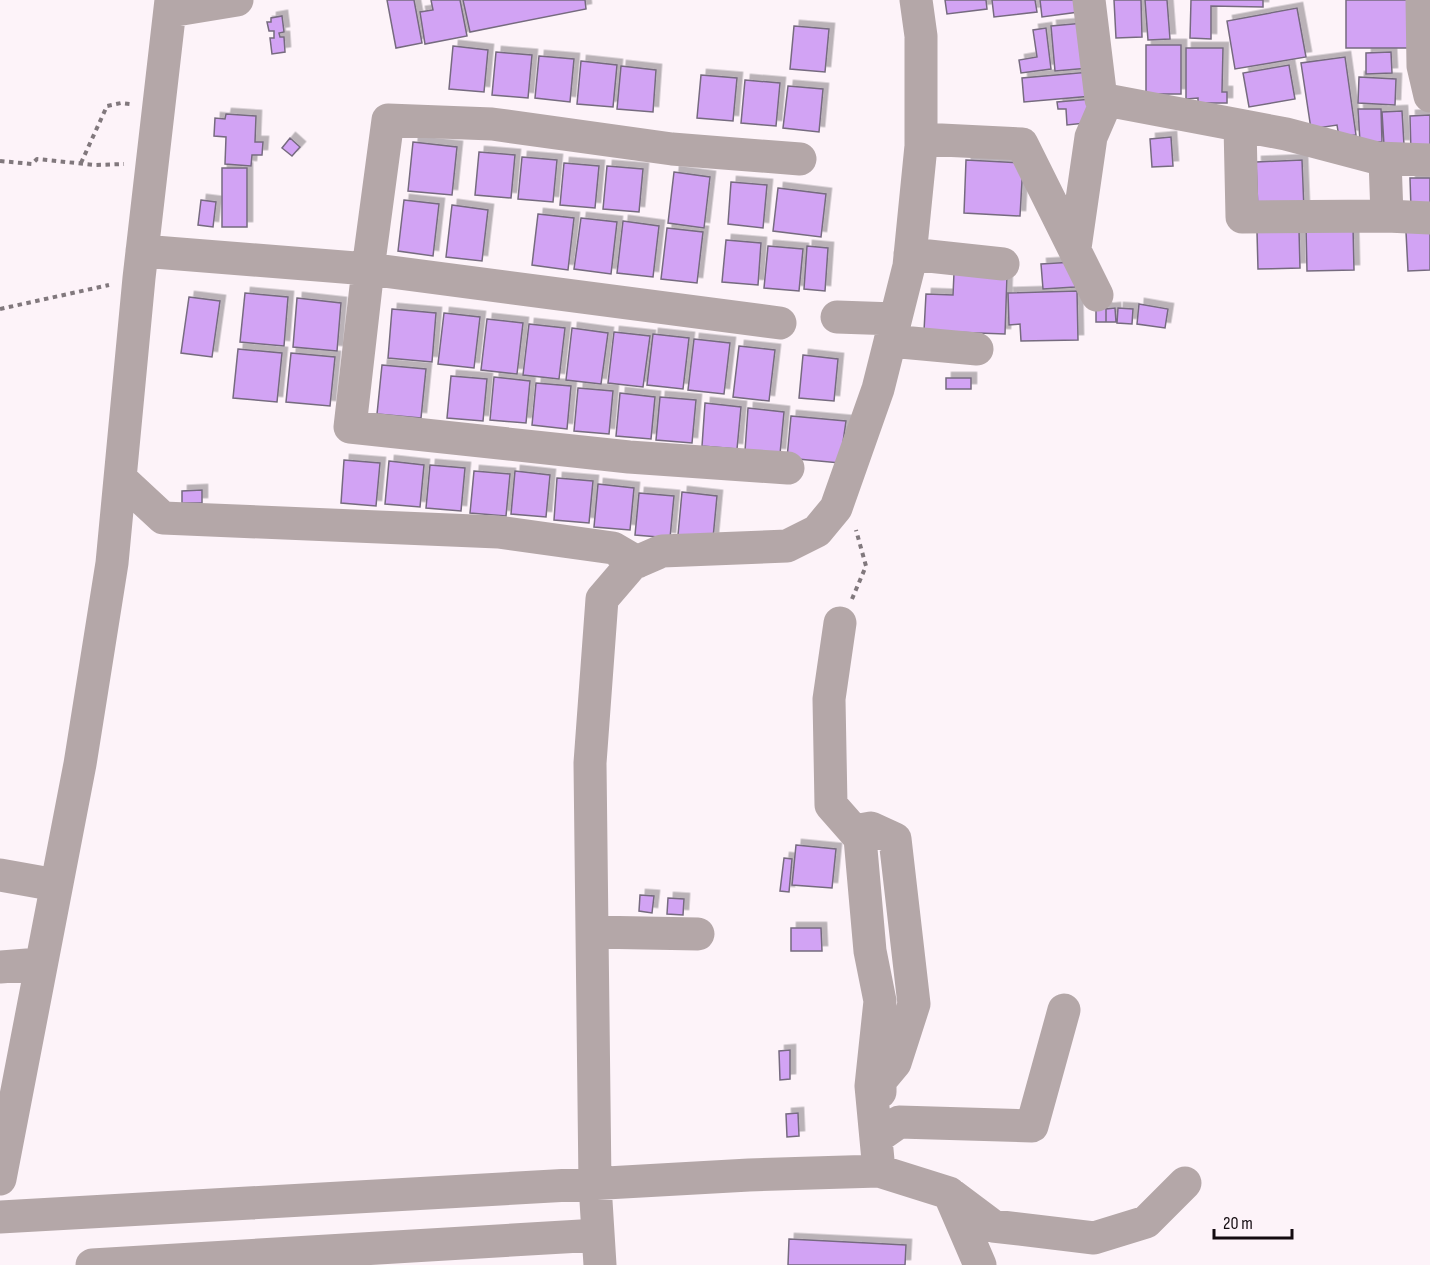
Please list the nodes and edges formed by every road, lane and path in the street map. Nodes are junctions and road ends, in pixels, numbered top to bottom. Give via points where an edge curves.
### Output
1 (237, 0) edge
2 (916, 0) edge
3 (1089, 0) edge
4 (1422, 0) edge
5 (170, 5) edge
6 (1107, 100) junction
7 (1421, 102) edge
8 (158, 116) junction
9 (1240, 126) junction
10 (921, 138) junction
11 (800, 159) dead end
12 (1385, 159) junction
13 (1430, 160) edge
14 (0, 161) edge
15 (152, 163) junction
16 (81, 164) junction
17 (1387, 216) junction
18 (1430, 218) edge
19 (1075, 248) junction
20 (910, 254) junction
21 (141, 264) junction
22 (1003, 264) dead end
23 (368, 270) junction
24 (1097, 295) dead end
25 (0, 309) edge
26 (837, 317) dead end
27 (780, 323) dead end
28 (893, 330) junction
29 (977, 349) dead end
30 (788, 468) dead end
31 (121, 479) junction
32 (838, 503) junction
33 (637, 562) junction
34 (840, 624) joint
35 (854, 831) junction
36 (0, 875) edge
37 (56, 885) junction
38 (591, 932) junction
39 (698, 934) dead end
40 (40, 964) junction
41 (0, 967) edge
42 (1064, 1010) dead end
43 (879, 1171) junction
44 (0, 1179) edge
45 (1185, 1183) dead end
46 (595, 1185) junction
47 (949, 1192) junction
48 (328, 1200) junction
49 (0, 1217) edge
50 (599, 1250) edge
51 (332, 1251) junction
52 (92, 1265) edge
53 (980, 1265) edge

1 - 5 street
2 - 10 street via 921,36
3 - 6 street via 1101,99
4 - 7 street
5 - 8 street
6 - 9 street
6 - 19 street via 1091,137
8 - 15 street
8 - 16 path via 144,107 122,103 107,106
9 - 12 street
9 - 17 street via 1242,217
10 - 19 street via 1022,144
10 - 20 street
11 - 23 street via 672,149 492,124 388,120
12 - 13 street
12 - 17 street
14 - 16 path via 32,164 37,159
15 - 16 path
15 - 21 street
17 - 18 street
19 - 24 street
20 - 22 street
20 - 28 street
21 - 23 street
21 - 25 path
21 - 31 street
23 - 27 street
23 - 30 street via 350,427 629,457
26 - 28 street
28 - 29 street
28 - 32 street via 878,389
31 - 33 street via 164,518 498,532 613,548
31 - 37 street via 99,652
32 - 33 street via 818,531 787,546 662,551
32 - 34 path via 848,508 866,566 849,613
33 - 38 street via 602,599 590,763
34 - 35 street via 829,699 831,806
35 - 42 street via 871,828 895,839 914,1004 895,1063 880,1081 879,1136 898,1122 1032,1126
35 - 43 street via 860,838 870,951 880,1001 871,1086
36 - 37 street
37 - 40 street
38 - 39 street
38 - 46 street
40 - 41 street
40 - 44 street
43 - 46 street
43 - 47 street
45 - 47 street via 1146,1222 1094,1238 993,1226
46 - 48 street
46 - 50 street
47 - 53 street
48 - 49 street
48 - 51 street
50 - 51 street
51 - 52 street

